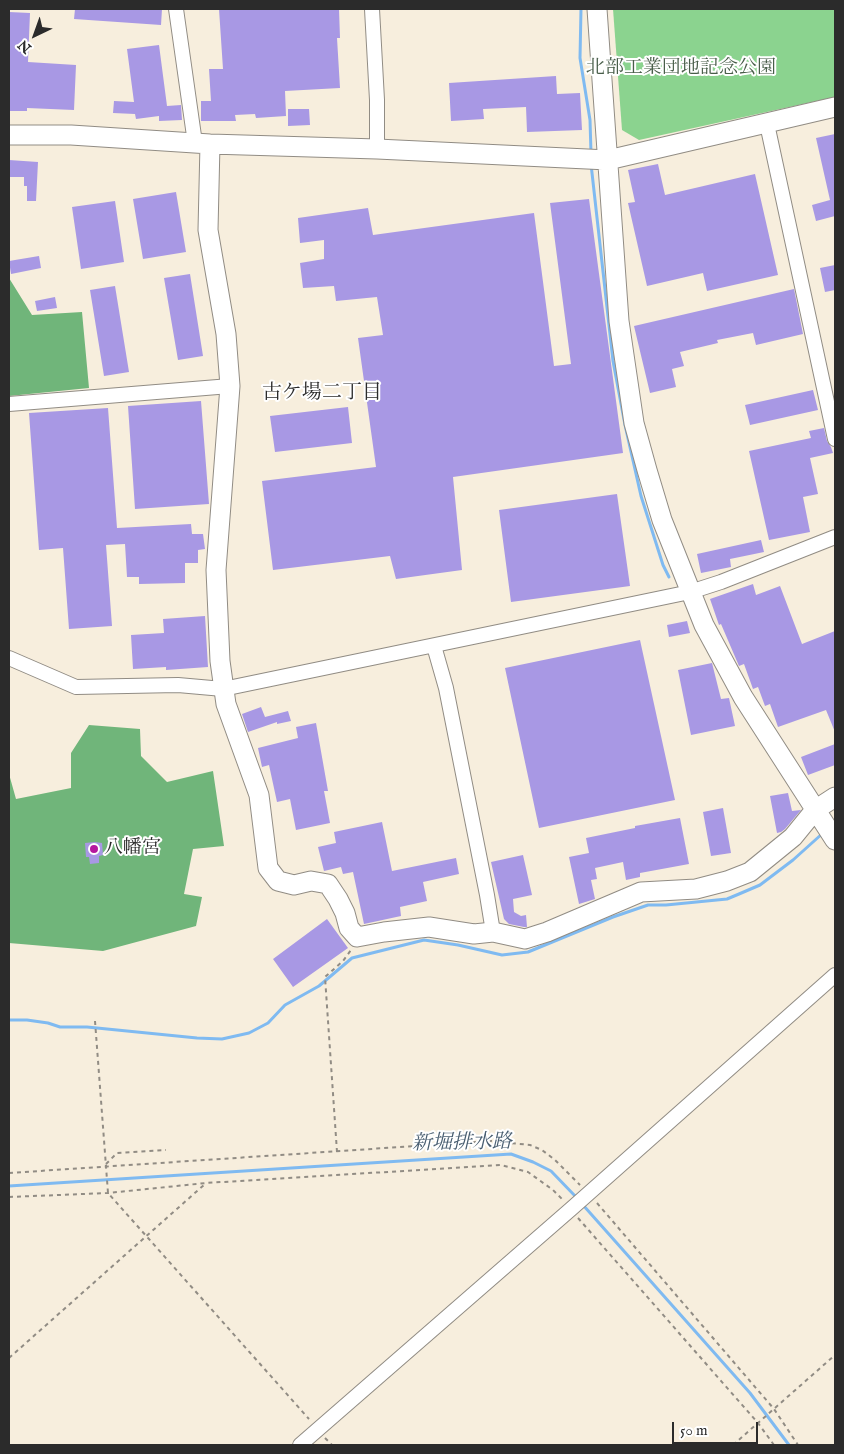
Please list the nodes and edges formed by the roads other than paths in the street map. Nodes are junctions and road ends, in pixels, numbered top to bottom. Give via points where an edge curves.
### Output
1 (176, 9) edge
2 (372, 9) edge
3 (597, 9) edge
4 (835, 107) edge
5 (767, 124) junction
6 (9, 135) edge
7 (202, 144) junction
8 (377, 149) junction
9 (608, 160) junction
10 (230, 386) junction
11 (9, 404) edge
12 (835, 439) edge
13 (835, 537) edge
14 (690, 592) junction
15 (434, 646) junction
16 (9, 658) edge
17 (223, 689) junction
18 (835, 797) edge
19 (815, 810) junction
20 (835, 840) edge
21 (493, 932) junction
22 (835, 975) edge
23 (300, 1445) edge

1 - 7 street
2 - 8 street
3 - 9 street
4 - 5 street
5 - 9 street
5 - 12 street
6 - 7 street via 71,135
7 - 8 street
7 - 10 street via 208,230 226,334
8 - 9 street
9 - 14 street via 619,321 634,423 662,520
10 - 11 street
10 - 17 street via 216,570
13 - 14 street
14 - 15 street
14 - 19 street via 743,697
15 - 17 street
15 - 21 street via 452,717
16 - 17 street via 76,687
17 - 21 street via 259,795 268,868 278,881 294,885 311,881 328,884 357,937 429,927 474,934
18 - 19 street
19 - 20 street
19 - 21 street via 770,857 750,872 727,881 696,889 641,892 525,939
22 - 23 street

